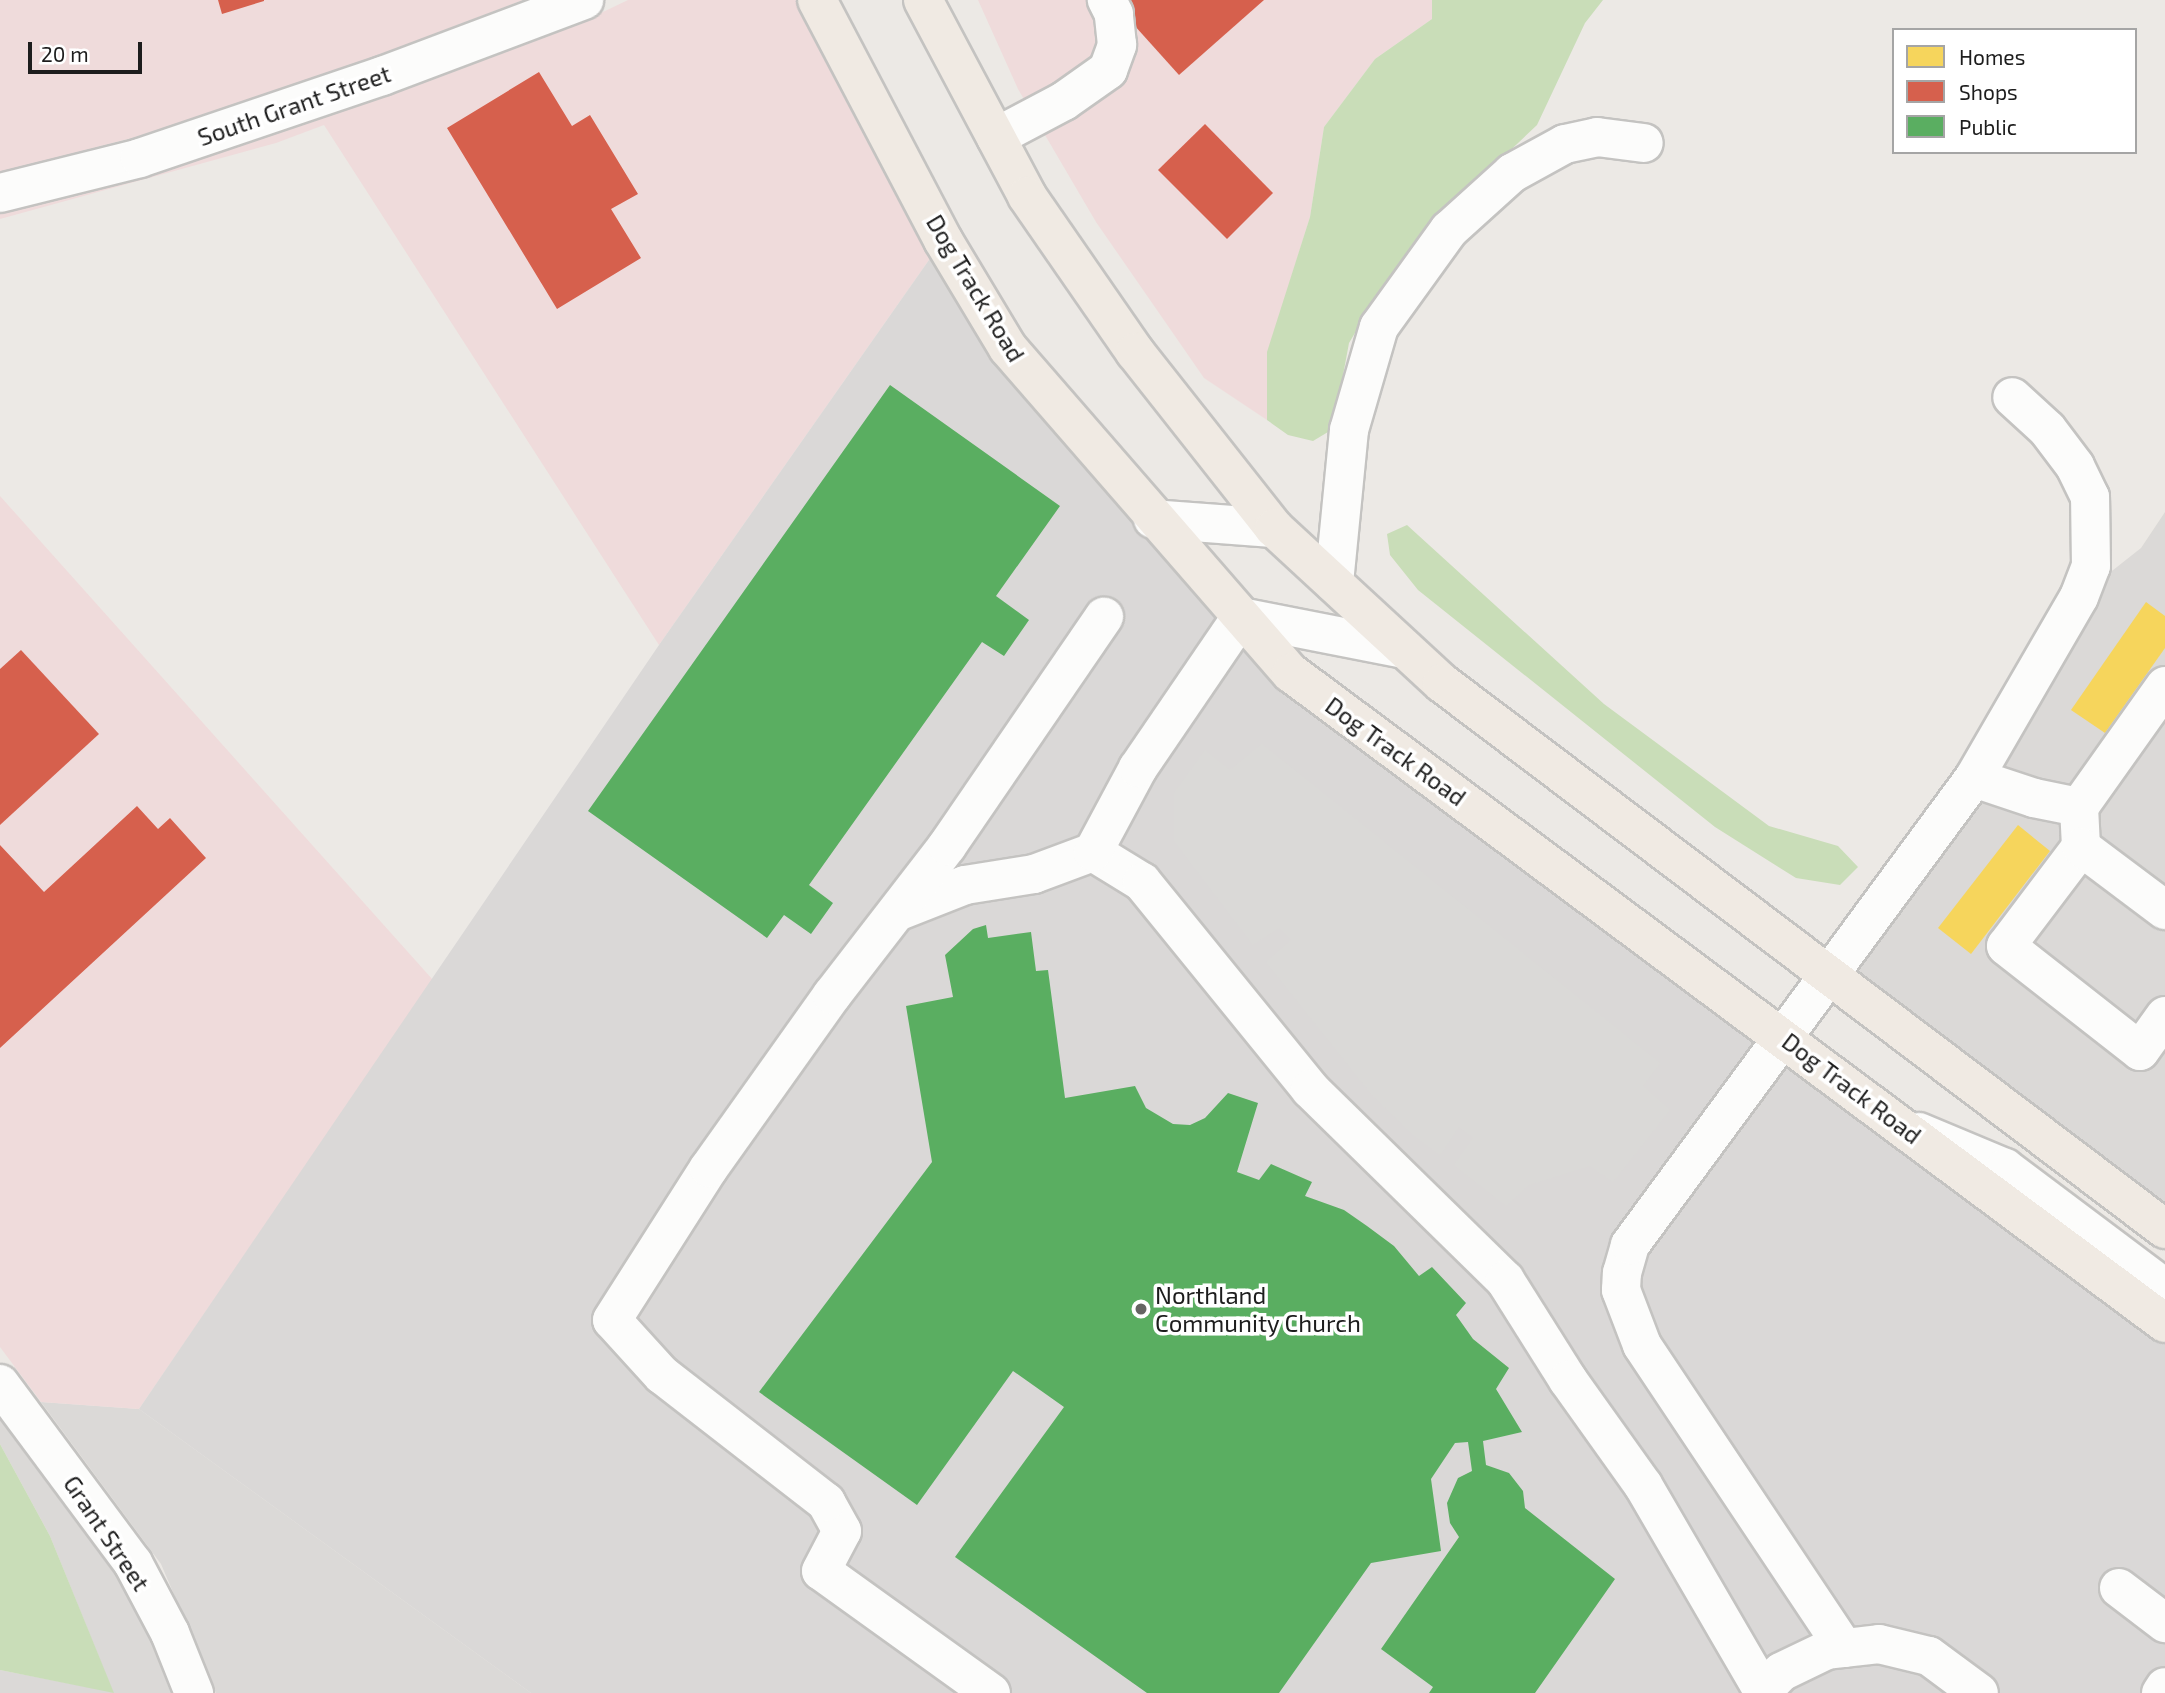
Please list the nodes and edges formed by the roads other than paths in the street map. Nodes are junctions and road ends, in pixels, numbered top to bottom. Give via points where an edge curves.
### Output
1 (584, 0) edge
2 (817, 0) edge
3 (923, 0) edge
4 (1107, 0) edge
5 (996, 137) junction
6 (1644, 143) dead end
7 (0, 193) edge
8 (2012, 397) dead end
9 (1153, 519) junction
10 (1274, 528) junction
11 (1334, 583) junction
12 (1104, 617) dead end
13 (1241, 617) junction
14 (1404, 649) junction
15 (2165, 685) edge
16 (1974, 778) junction
17 (2079, 807) junction
18 (2081, 847) junction
19 (1093, 852) junction
20 (2165, 910) edge
21 (898, 912) junction
22 (1828, 978) junction
23 (2165, 1016) edge
24 (1786, 1038) junction
25 (1900, 1125) junction
26 (2165, 1229) edge
27 (2165, 1288) edge
28 (2165, 1323) edge
29 (0, 1384) edge
30 (2119, 1588) dead end
31 (2165, 1623) edge
32 (1844, 1648) junction
33 (2165, 1687) edge
34 (1762, 1692) edge
35 (194, 1693) edge
36 (991, 1693) edge
37 (1979, 1693) edge
38 (2161, 1693) edge

1 - 7 street, South Grant Street via 382,76 140,158
2 - 9 main road, Dog Track Road via 943,240 1007,348
3 - 5 main road
4 - 5 street via 1114,14 1117,45 1108,70 1064,101
5 - 10 main road via 1027,196 1135,352
6 - 11 street via 1597,137 1565,144 1512,173 1456,222 1379,327 1349,430
8 - 16 street via 2047,429 2075,466 2090,497 2091,566 2035,679
9 - 10 street
9 - 13 main road, Dog Track Road
10 - 11 main road
11 - 14 main road
12 - 21 street
13 - 14 street
13 - 19 street via 1138,768
13 - 24 main road, Dog Track Road via 1291,673
14 - 22 main road via 1442,683
15 - 17 street
16 - 17 street
16 - 22 street
17 - 18 street
18 - 20 street
18 - 23 street via 2006,946 2140,1051
19 - 21 street via 1034,874 965,885
19 - 34 street via 1142,882 1310,1089 1505,1280 1567,1380 1643,1485
21 - 36 street via 832,995 709,1168 612,1320 662,1375 826,1502 842,1531 821,1571
22 - 24 street
22 - 26 main road
24 - 25 main road, Dog Track Road
24 - 32 street via 1630,1245 1621,1290 1642,1345
25 - 27 street via 2005,1168
25 - 28 main road, Dog Track Road
29 - 35 street, Grant Street via 133,1563 170,1633
30 - 31 street
32 - 34 street via 1827,1650 1781,1672
32 - 37 street via 1879,1644 1929,1656
33 - 38 street

